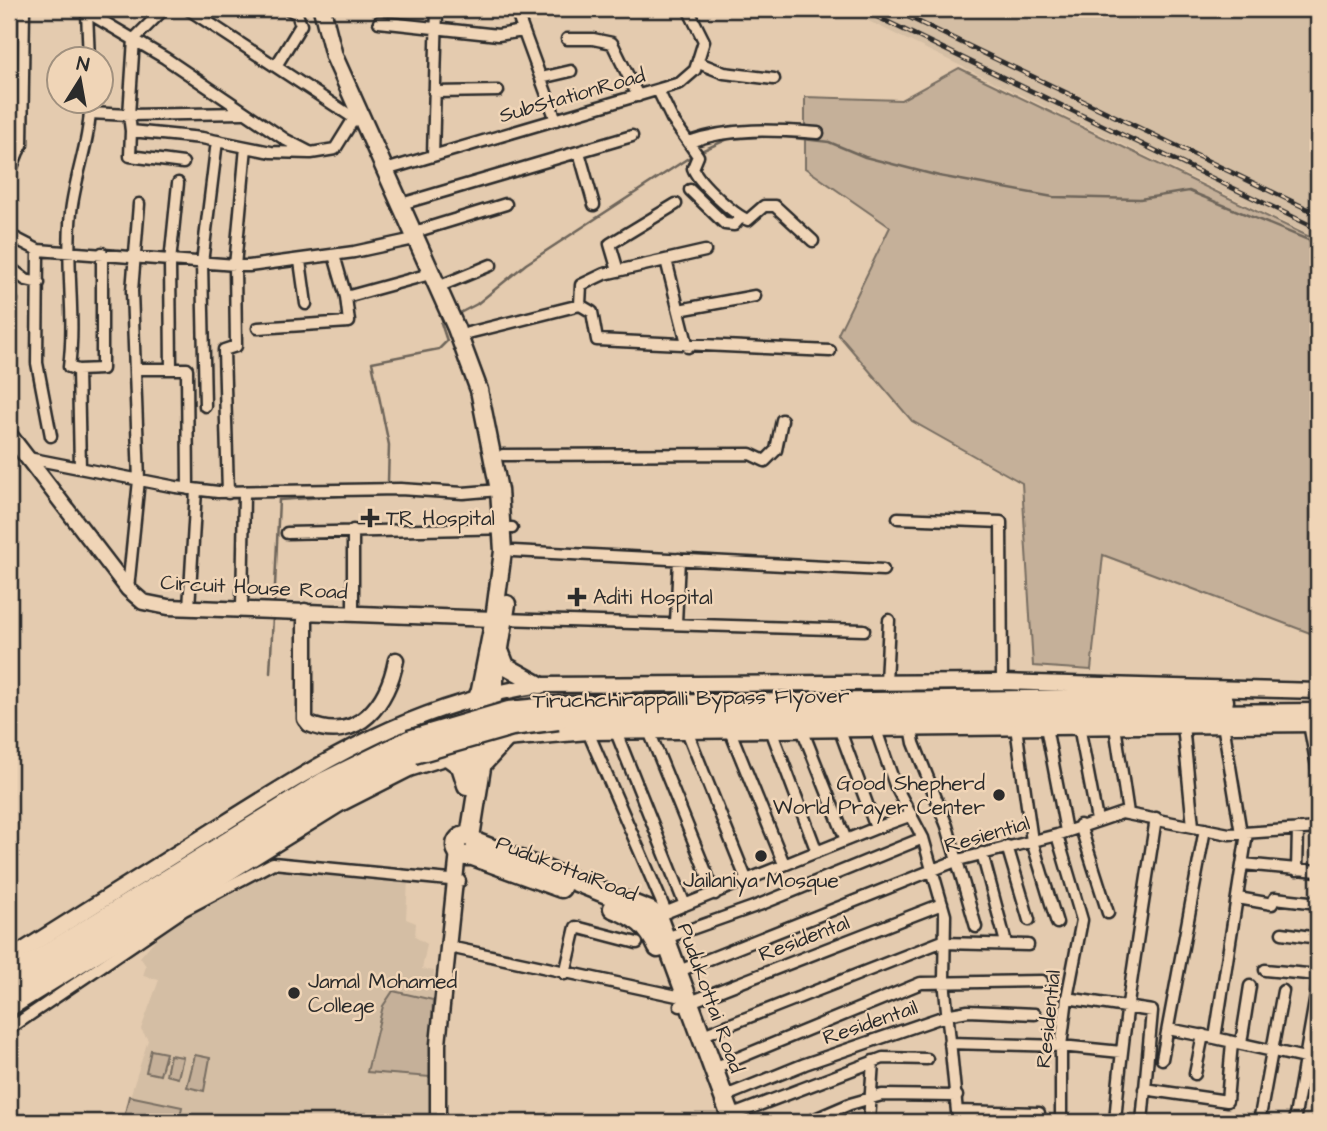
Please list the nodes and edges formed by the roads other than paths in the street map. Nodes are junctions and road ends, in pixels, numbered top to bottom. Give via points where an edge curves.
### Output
1 (24, 9) edge
2 (164, 9) edge
3 (188, 9) edge
4 (322, 9) edge
5 (332, 9) edge
6 (437, 9) edge
7 (688, 9) edge
8 (294, 10) edge
9 (518, 16) dead end
10 (379, 22) dead end
11 (436, 26) junction
12 (523, 31) junction
13 (134, 38) junction
14 (567, 39) dead end
15 (89, 46) edge
16 (699, 63) junction
17 (276, 66) junction
18 (571, 71) dead end
19 (541, 78) junction
20 (774, 79) dead end
21 (657, 90) junction
22 (498, 91) dead end
23 (434, 92) junction
24 (638, 96) junction
25 (244, 113) junction
26 (116, 114) edge
27 (129, 115) junction
28 (89, 116) edge
29 (361, 119) junction
30 (556, 120) junction
31 (131, 131) junction
32 (818, 133) dead end
33 (632, 136) dead end
34 (217, 141) junction
35 (246, 148) junction
36 (693, 148) junction
37 (13, 152) edge
38 (311, 152) junction
39 (579, 152) junction
40 (433, 156) junction
41 (183, 163) dead end
42 (392, 168) junction
43 (9, 175) edge
44 (178, 183) dead end
45 (690, 190) dead end
46 (408, 202) junction
47 (139, 204) dead end
48 (506, 204) dead end
49 (676, 204) dead end
50 (594, 205) dead end
51 (741, 217) junction
52 (417, 234) junction
53 (9, 235) edge
54 (813, 241) dead end
55 (38, 250) junction
56 (71, 251) junction
57 (705, 251) dead end
58 (102, 253) junction
59 (334, 255) junction
60 (136, 256) junction
61 (666, 260) junction
62 (300, 261) junction
63 (170, 262) junction
64 (202, 263) junction
65 (491, 265) dead end
66 (235, 266) junction
67 (9, 267) edge
68 (618, 271) junction
69 (39, 283) junction
70 (440, 287) junction
71 (755, 296) dead end
72 (346, 297) junction
73 (306, 304) dead end
74 (580, 305) junction
75 (679, 310) junction
76 (258, 328) dead end
77 (462, 331) junction
78 (688, 346) junction
79 (830, 351) dead end
80 (135, 369) junction
81 (171, 369) junction
82 (78, 370) junction
83 (205, 406) dead end
84 (782, 420) dead end
85 (9, 434) edge
86 (51, 436) dead end
87 (503, 455) junction
88 (27, 458) junction
89 (80, 468) junction
90 (139, 481) junction
91 (192, 489) junction
92 (499, 490) junction
93 (228, 493) junction
94 (244, 494) junction
95 (898, 518) dead end
96 (507, 528) junction
97 (353, 530) junction
98 (287, 533) dead end
99 (513, 551) junction
100 (679, 559) junction
101 (883, 570) dead end
102 (128, 589) junction
103 (189, 608) junction
104 (242, 608) junction
105 (305, 611) junction
106 (353, 613) junction
107 (500, 619) junction
108 (889, 620) dead end
109 (676, 623) junction
110 (864, 630) dead end
111 (500, 653) junction
112 (396, 660) dead end
113 (886, 682) junction
114 (1002, 682) junction
115 (540, 685) junction
116 (1318, 691) edge
117 (486, 693) junction
118 (1318, 703) edge
119 (410, 719) junction
120 (555, 720) junction
121 (1315, 720) edge
122 (1223, 724) junction
123 (1183, 725) junction
124 (1079, 726) junction
125 (1115, 726) junction
126 (875, 727) junction
127 (911, 727) junction
128 (1016, 727) junction
129 (1046, 727) junction
130 (839, 728) junction
131 (802, 729) junction
132 (771, 730) junction
133 (649, 731) junction
134 (687, 731) junction
135 (730, 731) junction
136 (588, 732) junction
137 (616, 732) junction
138 (505, 739) junction
139 (480, 745) junction
140 (416, 752) junction
141 (446, 755) junction
142 (482, 764) junction
143 (1318, 772) edge
144 (468, 788) junction
145 (469, 811) junction
146 (1128, 813) junction
147 (912, 815) junction
148 (1156, 818) junction
149 (1097, 820) junction
150 (1080, 825) junction
151 (1193, 826) junction
152 (876, 828) junction
153 (1318, 828) edge
154 (1205, 829) junction
155 (1298, 829) junction
156 (1062, 833) junction
157 (1244, 833) junction
158 (923, 838) junction
159 (846, 840) junction
160 (1032, 841) junction
161 (467, 846) junction
162 (1007, 846) junction
163 (817, 852) junction
164 (982, 853) junction
165 (958, 860) junction
166 (784, 864) junction
167 (1243, 864) junction
168 (1297, 870) junction
169 (932, 871) junction
170 (1318, 871) edge
171 (747, 880) junction
172 (457, 881) junction
173 (715, 894) junction
174 (1238, 898) junction
175 (1318, 903) edge
176 (942, 904) junction
177 (685, 905) junction
178 (1108, 913) dead end
179 (661, 914) junction
180 (1030, 920) dead end
181 (1057, 923) dead end
182 (976, 927) dead end
183 (1282, 933) dead end
184 (666, 938) junction
185 (1318, 938) edge
186 (943, 942) junction
187 (637, 943) dead end
188 (1006, 943) junction
189 (1028, 945) dead end
190 (454, 948) junction
191 (9, 959) edge
192 (1265, 970) dead end
193 (679, 971) junction
194 (565, 974) junction
195 (1318, 975) edge
196 (9, 977) edge
197 (447, 978) junction
198 (944, 981) junction
199 (1042, 981) dead end
200 (1318, 984) edge
201 (1250, 986) dead end
202 (1283, 991) dead end
203 (9, 994) edge
204 (1067, 998) junction
205 (682, 1002) junction
206 (1126, 1007) junction
207 (9, 1009) edge
208 (1035, 1014) dead end
209 (946, 1016) junction
210 (9, 1029) edge
211 (1168, 1029) junction
212 (703, 1034) junction
213 (1203, 1035) junction
214 (1215, 1038) junction
215 (949, 1042) junction
216 (1236, 1043) junction
217 (1061, 1046) junction
218 (1271, 1050) junction
219 (1121, 1052) junction
220 (1304, 1058) junction
221 (927, 1059) dead end
222 (1162, 1059) dead end
223 (873, 1061) junction
224 (1318, 1062) edge
225 (714, 1068) junction
226 (1195, 1074) dead end
227 (1144, 1089) junction
228 (723, 1097) junction
229 (871, 1097) junction
230 (957, 1097) junction
231 (1038, 1113) dead end
232 (958, 1117) edge
233 (728, 1120) edge
234 (438, 1122) edge
235 (447, 1122) edge
236 (808, 1122) edge
237 (869, 1122) edge
238 (1061, 1122) edge
239 (1115, 1122) edge
240 (1142, 1122) edge
241 (1259, 1122) edge
242 (1294, 1122) edge

1 - 37 street via 22,145
2 - 13 street
3 - 17 street
4 - 29 main road via 334,56
5 - 29 main road
6 - 11 street
7 - 16 street via 704,41
8 - 17 street via 300,29
9 - 12 street
10 - 11 street
11 - 12 street via 498,36
11 - 23 street
12 - 19 street
13 - 15 street via 88,12
13 - 25 street
13 - 27 street
14 - 24 street via 612,43
16 - 20 street via 724,73
16 - 21 street, SubStationRoad via 680,83
17 - 29 street
18 - 19 street
19 - 30 street
21 - 24 street, SubStationRoad
21 - 36 street
22 - 23 street
23 - 40 street
24 - 30 street, SubStationRoad
25 - 27 street
25 - 38 street
26 - 27 street
27 - 31 street
28 - 56 street via 70,215
29 - 38 street via 335,149
29 - 42 main road
29 - 52 main road
30 - 40 street, SubStationRoad
31 - 34 street
31 - 41 street via 130,156
32 - 36 street via 737,130 714,133
33 - 39 street
34 - 35 street
34 - 64 street
35 - 38 street
35 - 66 street
36 - 51 street via 695,173
37 - 43 street
39 - 46 street
39 - 50 street
40 - 42 street, SubStationRoad
42 - 46 main road
44 - 63 street
45 - 51 street via 725,224 734,225
46 - 52 main road
47 - 60 street
48 - 52 street
49 - 68 street via 610,244
51 - 54 street via 748,220 764,206 775,206
52 - 59 street
52 - 70 main road
53 - 55 street
55 - 56 street
55 - 69 street
56 - 58 street
56 - 82 street via 69,367
57 - 61 street
58 - 60 street
58 - 82 street via 102,369
59 - 62 street
59 - 72 street
60 - 63 street
60 - 80 street via 132,291
61 - 68 street
61 - 75 street
62 - 66 street
62 - 73 street
63 - 64 street
63 - 81 street
64 - 66 street
64 - 83 street
65 - 70 street
66 - 93 street via 236,346 224,350
67 - 69 street
68 - 74 street via 581,285
69 - 86 street via 37,363
70 - 72 street
70 - 77 main road
71 - 75 street
72 - 76 street via 349,322
74 - 77 street
74 - 78 street via 592,312 597,340
75 - 78 street
77 - 87 main road via 488,388
77 - 92 main road
78 - 79 street
80 - 81 street
80 - 90 street
81 - 91 street via 187,369
82 - 89 street
84 - 87 street via 776,450 765,461 750,454
85 - 88 street, Circuit House Road
87 - 96 main road
88 - 89 street
88 - 102 street, Circuit House Road
89 - 90 street
90 - 91 street
90 - 102 street
91 - 93 street
91 - 103 street
92 - 94 street
92 - 96 main road
93 - 94 street
94 - 104 street
95 - 114 street via 1001,522
96 - 97 street
96 - 99 main road
96 - 107 main road
97 - 98 street
97 - 106 street
99 - 100 street
99 - 107 main road
100 - 101 street
100 - 109 street
102 - 103 street, Circuit House Road via 143,602
103 - 104 street, Circuit House Road
104 - 105 street, Circuit House Road
105 - 106 street, Circuit House Road
105 - 112 street via 305,719 309,724 343,727 368,718 376,711
106 - 107 street, Circuit House Road
107 - 109 street
107 - 111 main road
107 - 117 main road
108 - 113 street
109 - 110 street
111 - 115 main road via 506,666
111 - 117 main road
113 - 114 street
113 - 115 street
114 - 116 street
115 - 117 street
115 - 120 street
117 - 119 street
117 - 139 highway
118 - 120 highway, Tiruchchirappalli Bypass Flyover via 1099,699
119 - 140 street
119 - 191 street via 320,763
120 - 121 highway, Tiruchchirappalli Bypass Flyover
120 - 136 street
120 - 138 street
120 - 140 highway, Tiruchchirappalli Bypass Flyover, bridge via 512,726
121 - 122 street
121 - 143 street
122 - 123 street
122 - 157 street
123 - 125 street
123 - 151 street
124 - 125 street
124 - 129 street
124 - 149 street
125 - 146 street
126 - 127 street
126 - 130 street
126 - 147 street via 895,785
127 - 128 street
127 - 165 street
128 - 129 street
128 - 160 street
129 - 156 street
130 - 131 street
130 - 152 street
131 - 132 street
131 - 159 street
132 - 135 street
132 - 163 street
133 - 134 street
133 - 137 street
133 - 173 street
134 - 135 street
134 - 171 street
135 - 166 street
136 - 137 street
136 - 179 street
137 - 177 street
138 - 139 street
138 - 142 highway
139 - 141 street
139 - 142 highway
139 - 144 highway
140 - 141 street
140 - 196 highway, Tiruchchirappalli Bypass Flyover via 325,781
140 - 203 highway, Tiruchchirappalli Bypass Flyover via 336,793
140 - 207 street
141 - 144 highway via 461,766
142 - 145 highway
144 - 145 highway
145 - 161 highway
146 - 148 street, Resiential
146 - 149 street, Resiential
147 - 152 street
147 - 158 street
148 - 151 street, Resiential
148 - 206 street
149 - 150 street, Resiential
150 - 156 street, Resiential
150 - 178 street
151 - 154 street, Resiential
152 - 159 street
153 - 155 street, Resiential
154 - 157 street, Resiential
154 - 211 street
155 - 157 street, Resiential
155 - 168 street
156 - 160 street, Resiential
156 - 204 street, Residential via 1082,920
157 - 167 street
158 - 169 street
158 - 184 street
159 - 163 street
160 - 162 street, Resiential
160 - 181 street
161 - 172 street
161 - 179 highway, Pudukottai Road
161 - 205 highway, PudukottaiRoad via 642,922 651,931
162 - 164 street, Resiential
162 - 180 street
163 - 166 street
164 - 165 street, Resiential
164 - 188 street
165 - 169 street, Resiential
165 - 182 street
166 - 171 street
167 - 168 street
167 - 174 street
168 - 170 street
169 - 176 street
169 - 193 street, Resiential
171 - 173 street
172 - 190 street
172 - 197 street
172 - 210 street via 273,863 184,910
173 - 177 street
174 - 175 street via 1272,904 1275,898
174 - 214 street
176 - 186 street
176 - 205 street, Residental
177 - 179 street
179 - 184 highway, Pudukottai Road
183 - 185 street
184 - 193 highway, Pudukottai Road
186 - 188 street
186 - 198 street
186 - 212 street
187 - 194 street via 576,927
188 - 189 street
190 - 194 street
190 - 197 street
192 - 195 street
193 - 205 highway, Pudukottai Road
194 - 205 street
197 - 234 street via 438,1044
197 - 235 street
198 - 199 street
198 - 209 street
198 - 225 street via 921,983
200 - 220 street
201 - 216 street
202 - 218 street
204 - 206 street
204 - 217 street, Residential
205 - 212 highway, Pudukottai Road
205 - 233 highway, PudukottaiRoad
206 - 219 street
206 - 227 street via 1153,1011
208 - 209 street, Residentail via 968,1012
209 - 215 street
209 - 228 street, Residentail
211 - 213 street
211 - 222 street
212 - 225 highway, Pudukottai Road
213 - 214 street
213 - 226 street
214 - 216 street
215 - 217 street
215 - 230 street
216 - 218 street
216 - 227 street via 1227,1101
217 - 219 street
217 - 238 street, Residential
218 - 220 street
218 - 241 street
219 - 239 street
220 - 224 street
220 - 242 street
221 - 223 street
223 - 229 street
223 - 233 street
225 - 228 highway, Pudukottai Road
227 - 240 street
228 - 233 highway, Pudukottai Road
229 - 230 street
229 - 236 street
229 - 237 street
230 - 232 street
231 - 232 street

